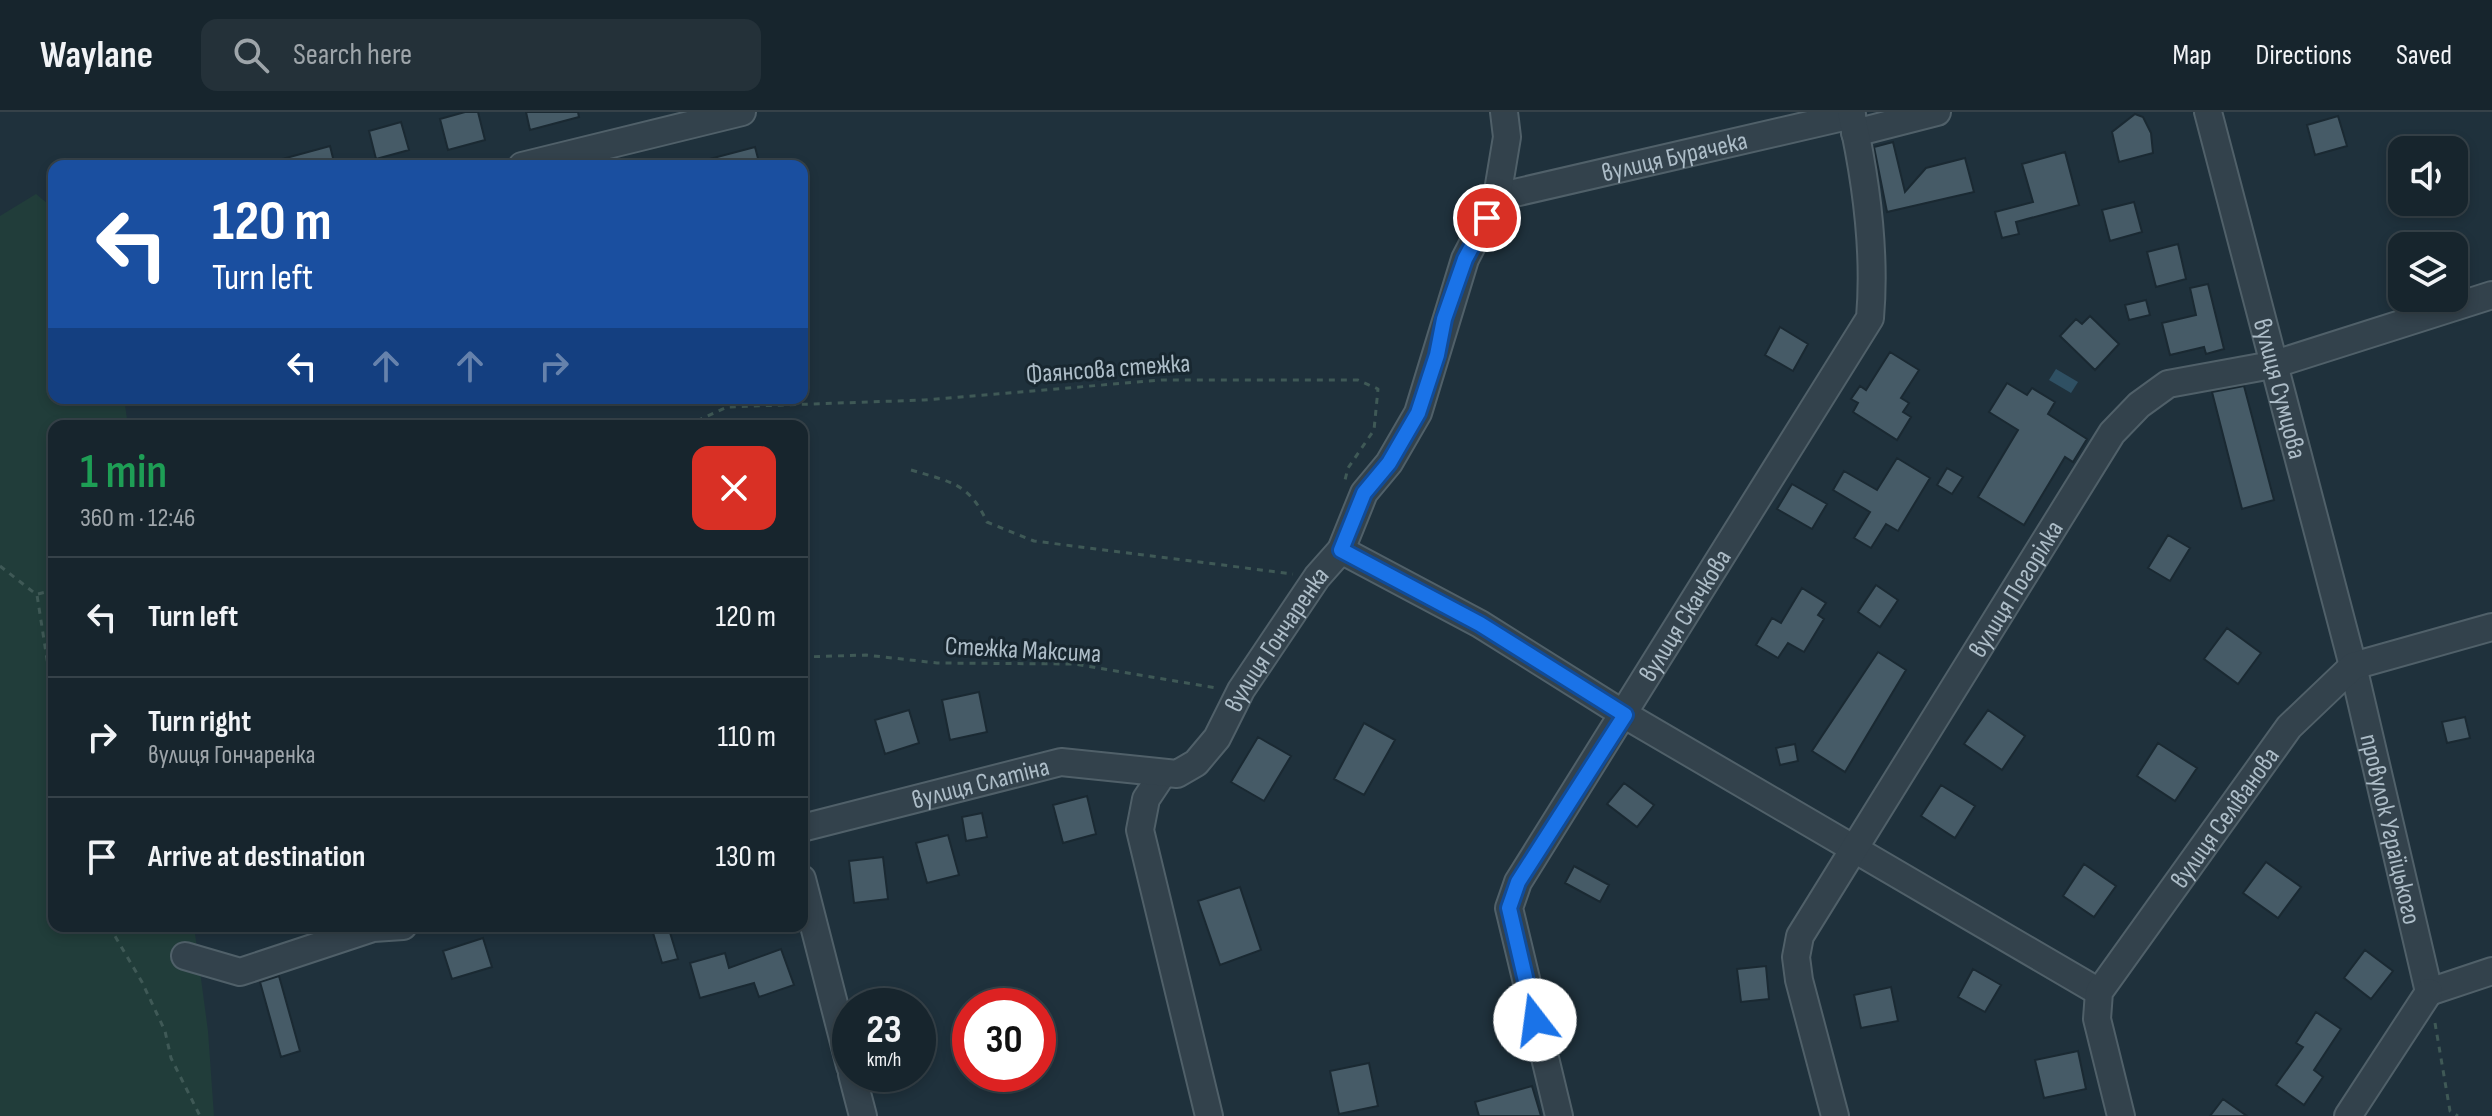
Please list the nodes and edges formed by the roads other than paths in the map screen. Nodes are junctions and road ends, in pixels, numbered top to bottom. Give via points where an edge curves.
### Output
1 (742, 112) edge
2 (1504, 112) edge
3 (1937, 112) edge
4 (2208, 112) edge
5 (1853, 120) edge
6 (546, 160) edge
7 (1497, 197) junction
8 (2492, 295) edge
9 (2272, 365) junction
10 (1341, 550) junction
11 (2492, 627) edge
12 (2353, 666) junction
13 (1625, 715) junction
14 (1162, 775) junction
15 (808, 826) edge
16 (1851, 848) junction
17 (808, 902) edge
18 (357, 932) edge
19 (185, 956) dead end
20 (2492, 971) edge
21 (2099, 992) junction
22 (2429, 992) junction
23 (832, 996) edge
24 (857, 1092) edge
25 (863, 1116) edge
26 (1209, 1116) edge
27 (1559, 1116) edge
28 (1835, 1116) edge
29 (2121, 1116) edge
30 (2348, 1116) edge

1 - 6 street
2 - 7 street, вулиця Гончаренка via 1507,137
3 - 5 street, вулиця Бурачека
4 - 9 street, вулиця Сумцова
5 - 7 street, вулиця Бурачека
5 - 13 street, вулиця Скачкова via 1873,262 1870,318
7 - 10 street, вулиця Гончаренка via 1465,259 1418,413 1364,493
8 - 9 street, вулиця Погорілка
9 - 12 street, вулиця Сумцова
9 - 16 street, вулиця Погорілка via 2168,384 2112,433
10 - 13 street via 1480,624
10 - 14 street, вулиця Гончаренка via 1241,690 1217,738 1196,763 1177,774
11 - 12 street, вулиця Селіванова
12 - 21 street, вулиця Селіванова via 2289,727
12 - 22 street, провулок Уграїцького
13 - 16 street
13 - 27 street, вулиця Скачкова via 1518,882 1509,908
14 - 15 street, вулиця Слатіна via 1061,762
14 - 26 street via 1146,799 1140,830
16 - 21 street
16 - 28 street, вулиця Погорілка via 1800,936 1796,957
17 - 23 street
18 - 19 street via 240,972
20 - 22 street
21 - 29 street via 2097,1019
22 - 30 street
24 - 25 street

